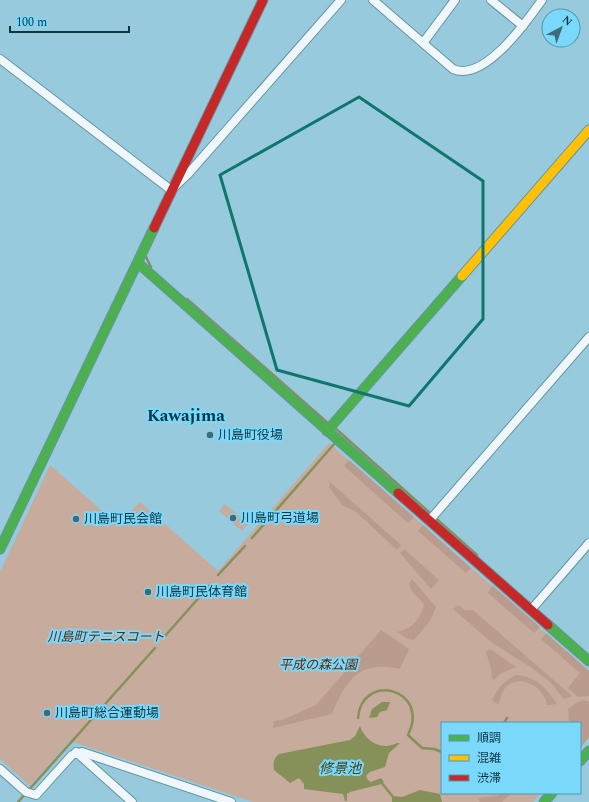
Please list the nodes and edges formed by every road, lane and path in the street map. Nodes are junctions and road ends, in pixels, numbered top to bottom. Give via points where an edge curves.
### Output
1 (263, 0) edge
2 (341, 0) edge
3 (373, 0) edge
4 (456, 0) edge
5 (491, 0) edge
6 (542, 0) edge
7 (524, 26) junction
8 (423, 43) junction
9 (0, 59) edge
10 (589, 130) edge
11 (171, 190) junction
12 (138, 263) junction
13 (589, 337) edge
14 (327, 431) junction
15 (429, 521) junction
16 (589, 543) edge
17 (0, 550) edge
18 (531, 610) junction
19 (589, 661) edge
20 (589, 751) edge
21 (76, 752) junction
22 (581, 760) edge
23 (0, 769) edge
24 (551, 794) edge
25 (132, 802) edge
26 (231, 802) edge
27 (544, 802) edge

1 - 11 street
2 - 11 street via 188,174
3 - 8 street
4 - 8 street
5 - 7 street
6 - 7 street
7 - 8 street via 487,62 471,70 458,72
9 - 11 street
10 - 14 street
11 - 12 street
12 - 14 street
12 - 17 street
13 - 15 street
14 - 15 street
15 - 18 street
16 - 18 street
18 - 19 street
20 - 22 street
21 - 23 street via 36,795 26,792
21 - 25 street
21 - 26 street
24 - 27 street

